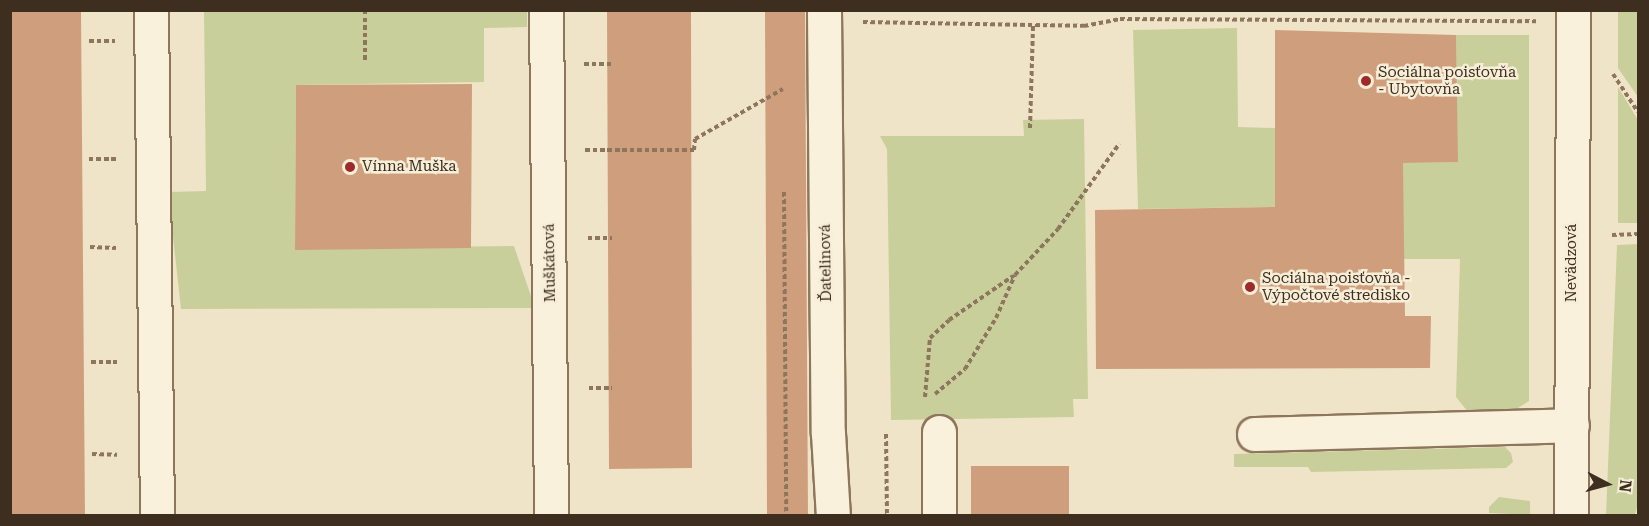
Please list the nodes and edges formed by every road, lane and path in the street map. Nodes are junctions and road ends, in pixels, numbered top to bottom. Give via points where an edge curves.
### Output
1 (151, 10) edge
2 (365, 10) edge
3 (546, 10) edge
4 (1574, 10) edge
5 (824, 16) edge
6 (1537, 21) dead end
7 (1033, 24) junction
8 (89, 41) dead end
9 (118, 41) dead end
10 (365, 61) dead end
11 (577, 64) dead end
12 (612, 64) dead end
13 (1607, 66) dead end
14 (783, 78) dead end
15 (1023, 88) dead end
16 (1031, 88) junction
17 (783, 89) junction
18 (783, 101) dead end
19 (1638, 112) edge
20 (1030, 128) dead end
21 (1119, 144) dead end
22 (578, 150) dead end
23 (89, 159) dead end
24 (119, 159) dead end
25 (784, 184) dead end
26 (1638, 234) edge
27 (1608, 235) dead end
28 (90, 247) dead end
29 (119, 248) dead end
30 (1015, 275) junction
31 (91, 362) dead end
32 (120, 362) dead end
33 (1572, 425) junction
34 (939, 432) dead end
35 (886, 434) dead end
36 (1254, 434) dead end
37 (92, 454) dead end
38 (120, 455) dead end
39 (157, 516) edge
40 (551, 516) edge
41 (786, 516) edge
42 (832, 516) edge
43 (887, 516) edge
44 (939, 516) edge
45 (1571, 516) edge

1 - 39 street
2 - 10 path
3 - 40 street, Muškátová
4 - 33 street, Nevädzová
5 - 7 path
5 - 42 street, Ďatelinová
6 - 7 path via 1120,19 1084,26
7 - 16 path
8 - 9 path
11 - 12 path
13 - 19 path
14 - 17 path
15 - 16 path
16 - 20 path
17 - 18 path
17 - 22 path via 695,139 694,150
21 - 30 path via 1058,229
23 - 24 path
25 - 41 path
26 - 27 path
28 - 29 path
30 - 30 path via 996,318 965,369 926,400 923,389 930,338 949,320
31 - 32 path
33 - 36 street
33 - 45 street, Nevädzová
34 - 44 street
35 - 43 path
37 - 38 path

